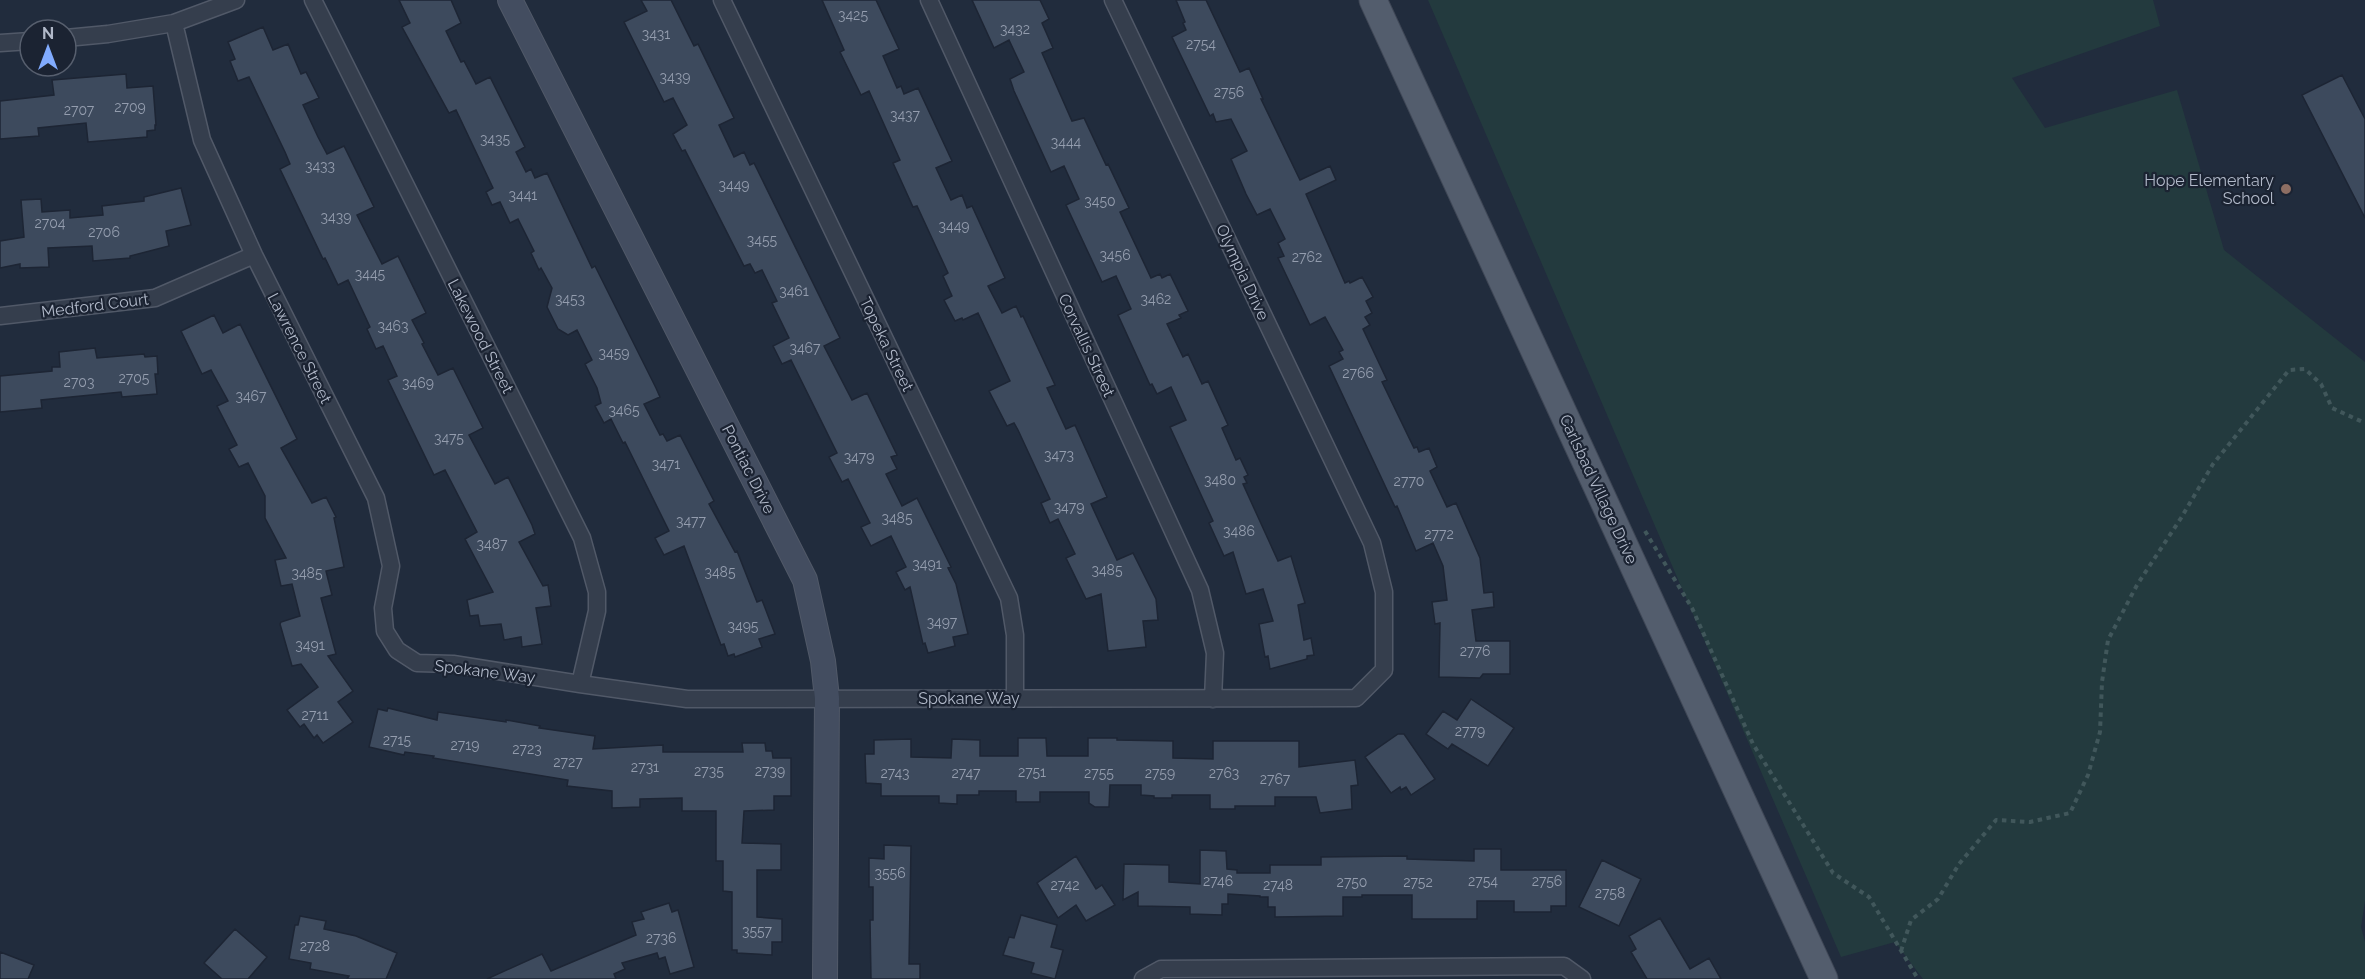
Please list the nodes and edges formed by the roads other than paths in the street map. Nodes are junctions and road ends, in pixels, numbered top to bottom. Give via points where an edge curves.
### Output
1 (236, 0) edge
2 (313, 0) edge
3 (510, 0) edge
4 (722, 0) edge
5 (929, 0) edge
6 (1113, 0) edge
7 (1373, 0) edge
8 (174, 23) junction
9 (78, 37) edge
10 (18, 42) edge
11 (0, 43) edge
12 (254, 255) junction
13 (0, 316) edge
14 (1372, 543) joint
15 (417, 663) joint
16 (580, 684) junction
17 (826, 698) junction
18 (1015, 698) junction
19 (1213, 699) junction
20 (1363, 973) edge
21 (825, 979) edge
22 (1143, 979) edge
23 (1582, 979) edge
24 (1824, 979) edge

1 - 8 street
2 - 16 street, Lakewood Street via 582,538 597,591 597,610
3 - 17 main road, Pontiac Drive via 805,580 823,661
4 - 18 street, Topeka Street via 1009,598 1015,635
5 - 19 street, Corvallis Street via 1200,590 1215,653
6 - 14 street, Olympia Drive
7 - 24 main road, Carlsbad Village Drive
8 - 9 street
8 - 12 street, Lawrence Street via 202,140
10 - 11 street
12 - 13 street, Medford Court via 155,298
12 - 15 street, Lawrence Street via 376,498 391,566 382,608 384,631 398,650
14 - 19 street, Spokane Way via 1384,591 1384,670 1356,698
15 - 16 street, Spokane Way via 453,664
16 - 17 street, Spokane Way via 687,699
17 - 18 street, Spokane Way
17 - 21 main road, Pontiac Drive
18 - 19 street, Spokane Way
20 - 22 street via 1161,969
20 - 23 street via 1564,966

